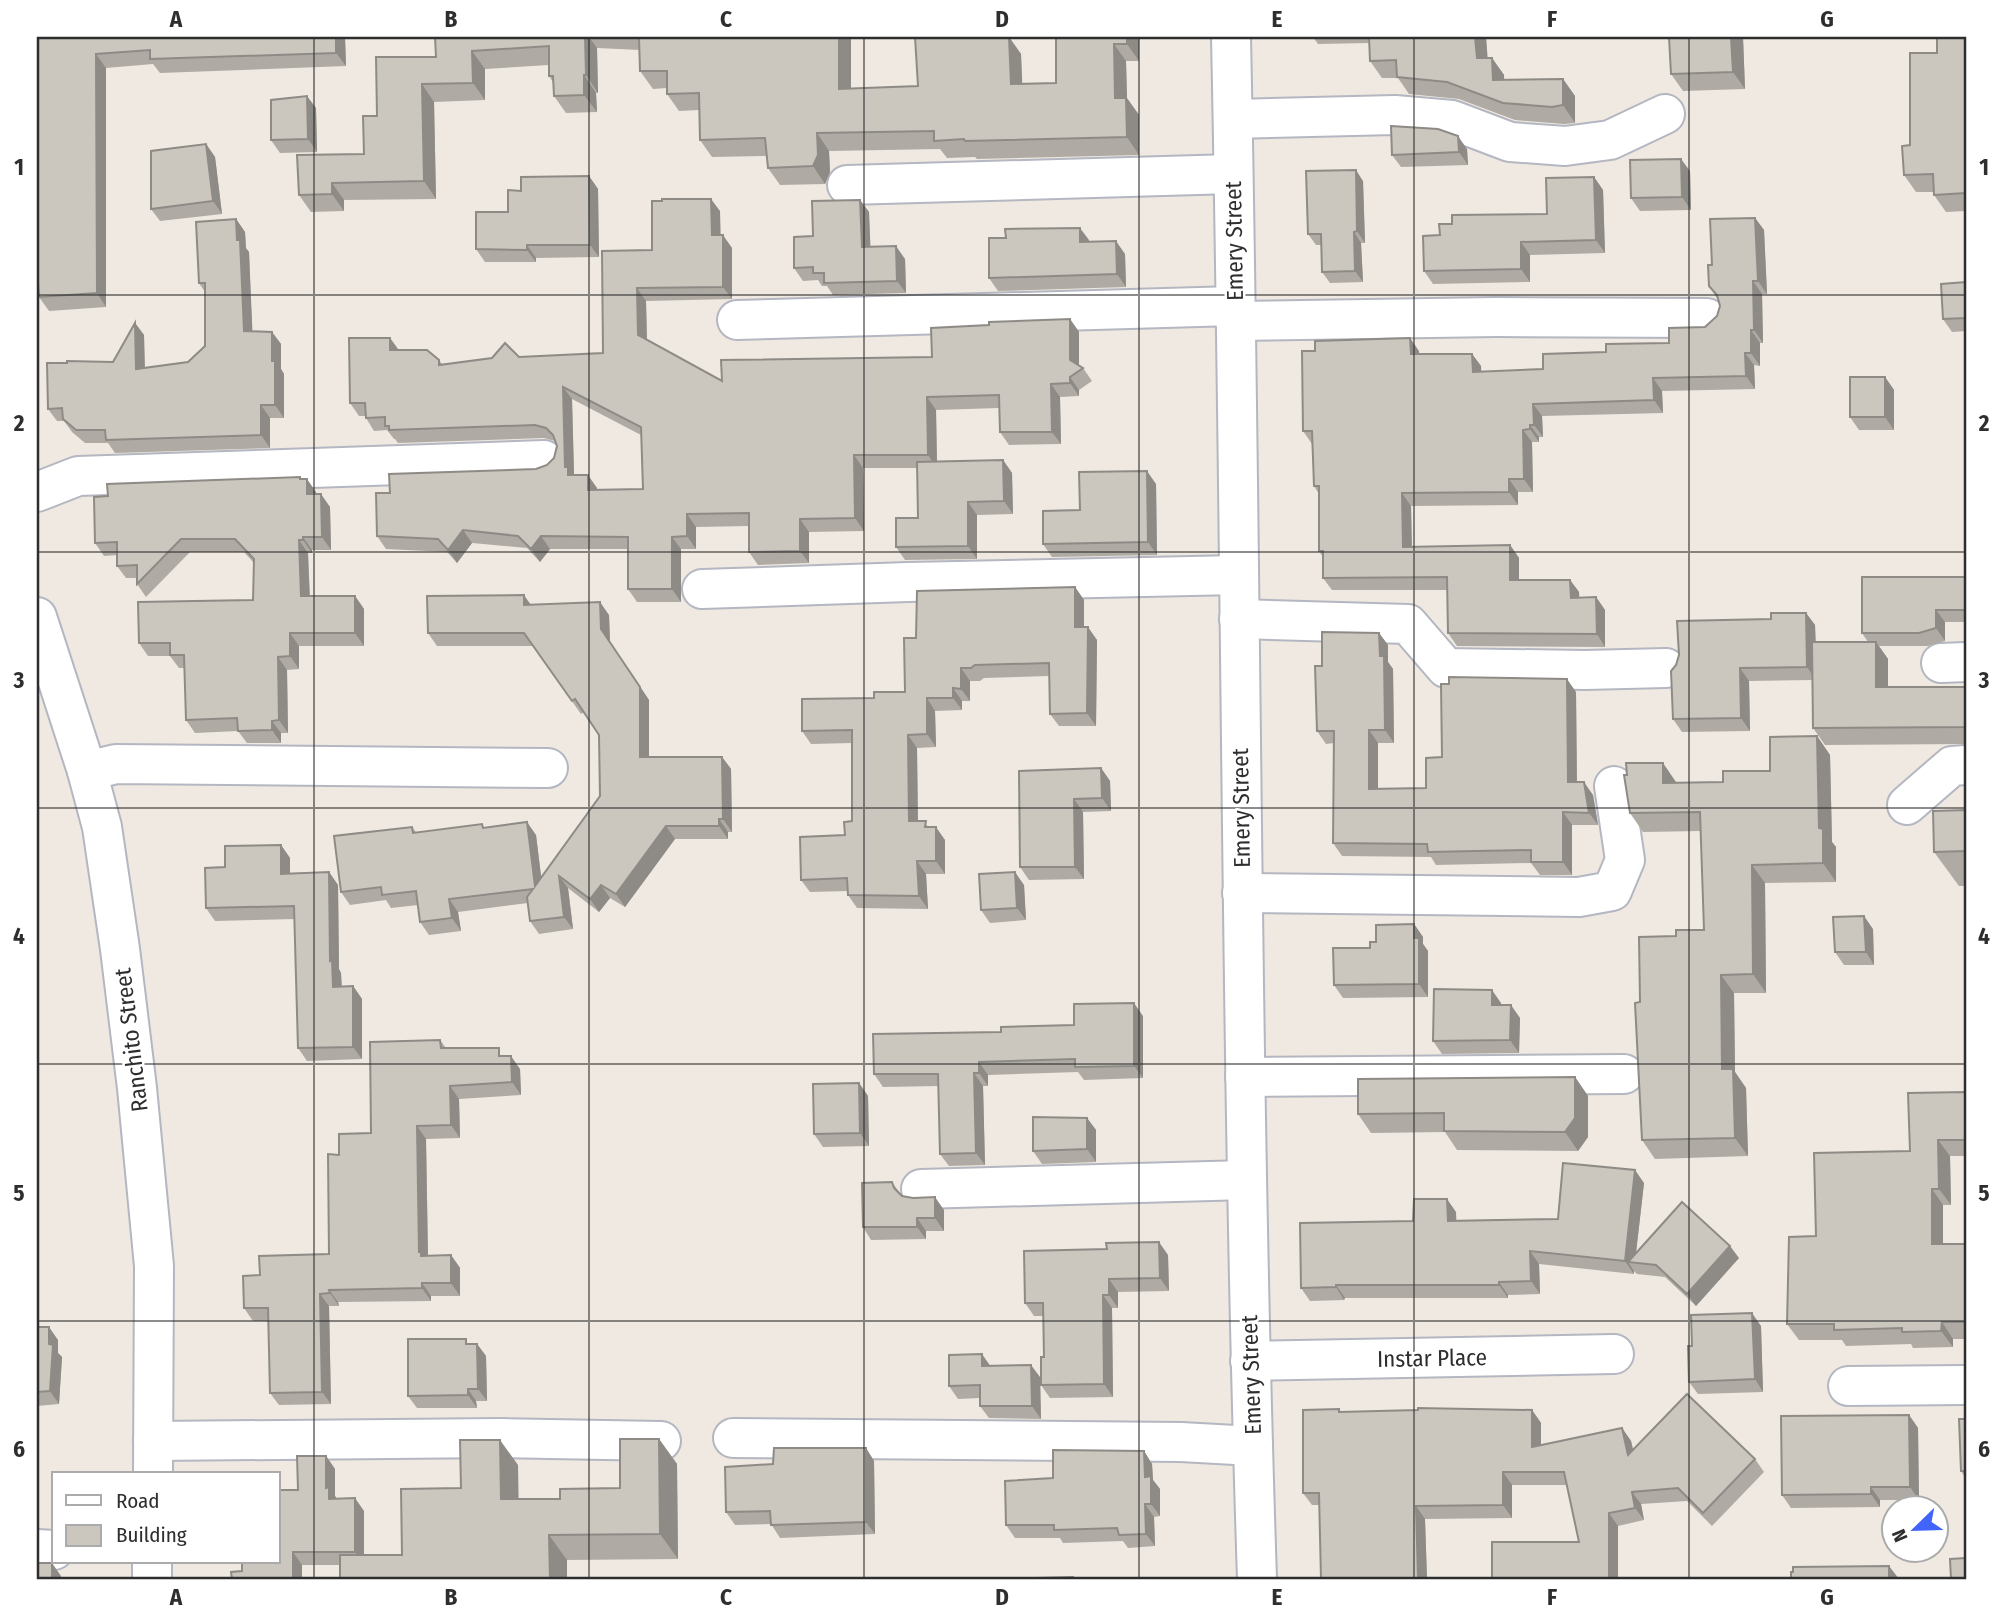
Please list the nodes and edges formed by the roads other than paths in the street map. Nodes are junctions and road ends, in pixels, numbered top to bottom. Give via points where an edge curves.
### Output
1 (1231, 37) edge
2 (1665, 114) dead end
3 (1233, 120) junction
4 (1233, 174) junction
5 (847, 185) dead end
6 (1235, 313) junction
7 (1707, 318) dead end
8 (737, 320) dead end
9 (544, 460) dead end
10 (37, 492) edge
11 (1238, 575) junction
12 (702, 589) dead end
13 (37, 617) edge
14 (1239, 619) junction
15 (44, 663) edge
16 (1666, 668) dead end
17 (1966, 765) edge
18 (548, 768) dead end
19 (87, 772) junction
20 (1614, 786) dead end
21 (1907, 805) dead end
22 (1242, 893) junction
23 (1624, 1074) dead end
24 (1245, 1077) junction
25 (1247, 1180) junction
26 (921, 1189) dead end
27 (1614, 1354) dead end
28 (1250, 1361) junction
29 (1966, 1385) edge
30 (1848, 1386) dead end
31 (733, 1438) dead end
32 (661, 1441) edge
33 (1253, 1446) junction
34 (153, 1457) edge
35 (1257, 1579) edge

1 - 3 street, Emery Street
2 - 3 street via 1610,140 1565,146 1510,142 1452,120 1395,115
3 - 4 street, Emery Street
4 - 5 street
4 - 6 street, Emery Street
6 - 7 street
6 - 8 street
6 - 11 street, Emery Street
9 - 10 street via 78,476
11 - 12 street
11 - 14 street, Emery Street
13 - 15 street, Ranchito Street
14 - 16 street via 1408,624 1446,668
14 - 22 street, Emery Street
15 - 19 street, Ranchito Street
17 - 21 street via 1951,766
18 - 19 street via 116,764
19 - 34 street, Ranchito Street via 102,827 137,1088 154,1266
20 - 22 street via 1625,860 1612,891 1579,897
22 - 24 street, Emery Street
23 - 24 street
24 - 25 street, Emery Street
25 - 26 street
25 - 28 street, Emery Street
27 - 28 street, Instar Place
28 - 33 street, Emery Street
29 - 30 street
31 - 33 street
32 - 34 street via 501,1438
33 - 35 street, Emery Street

